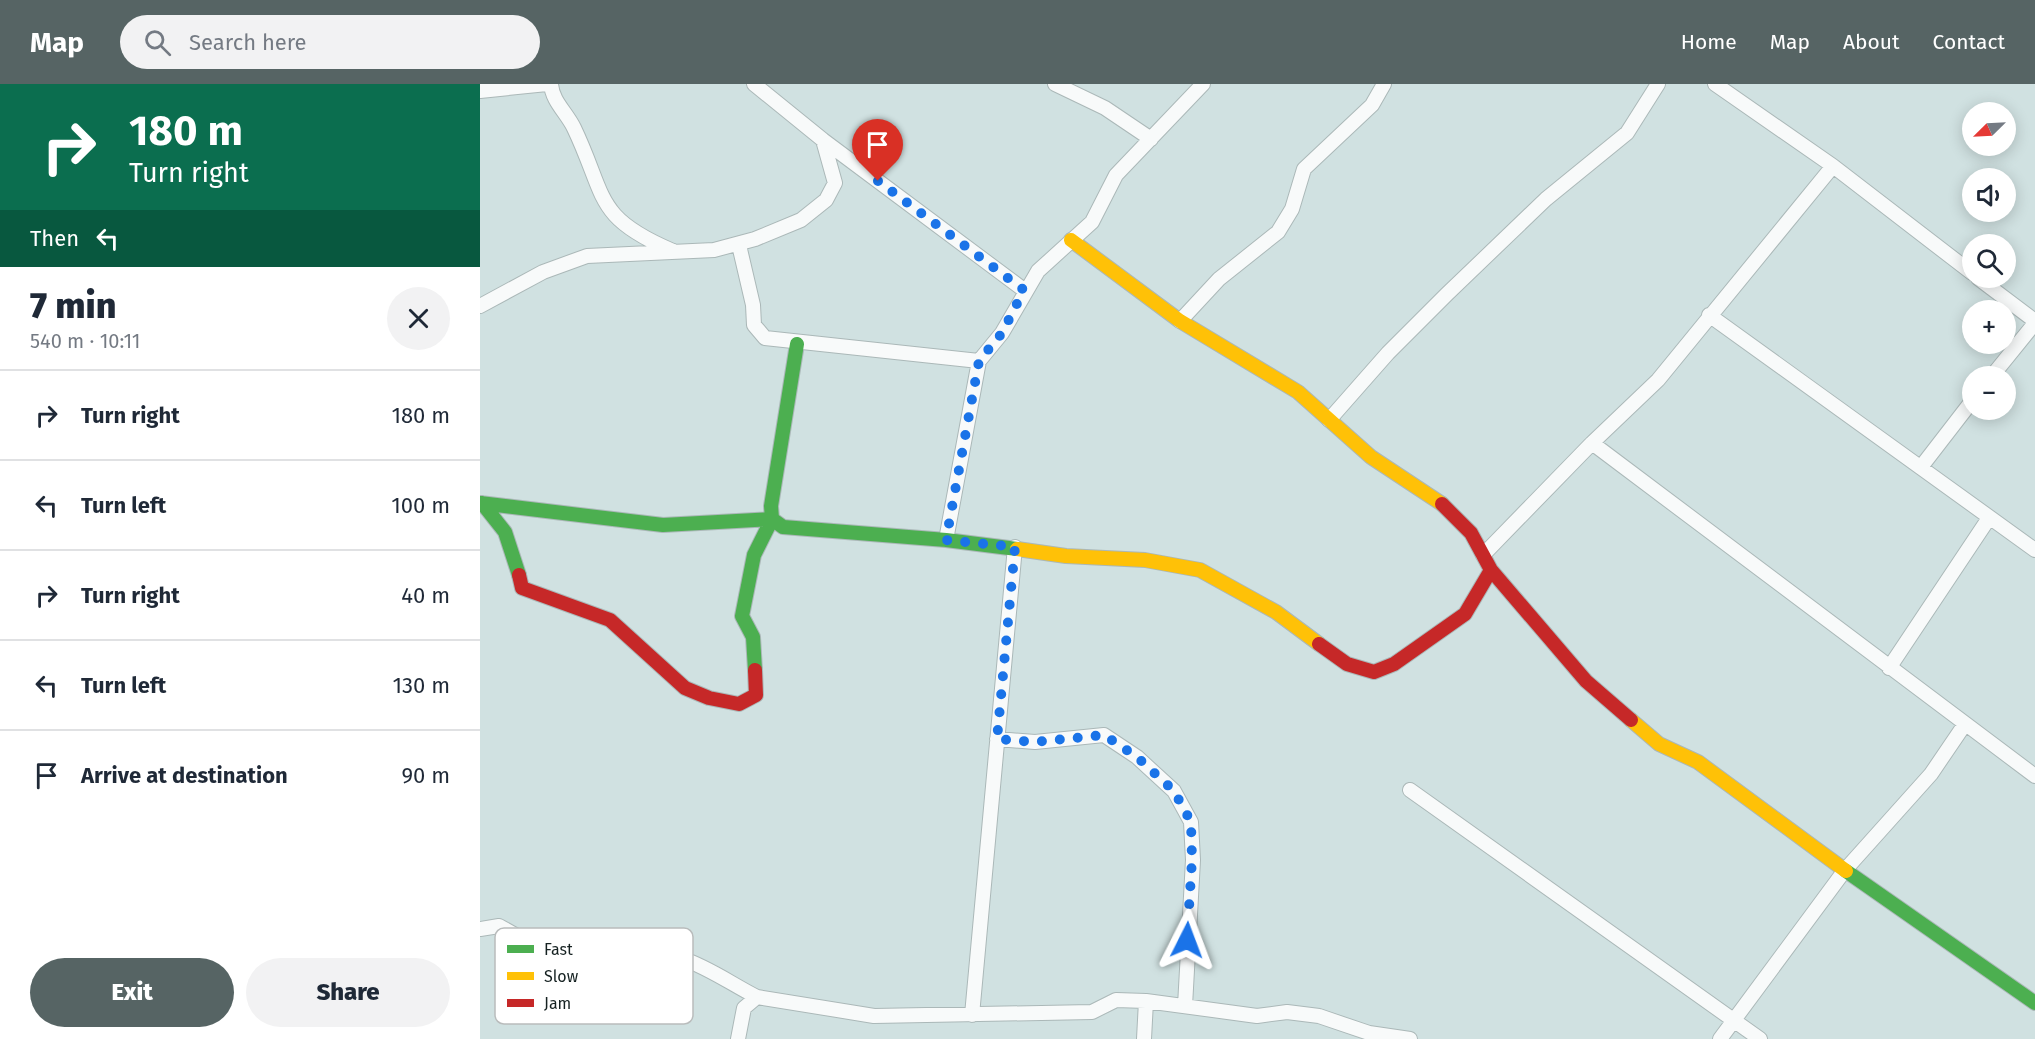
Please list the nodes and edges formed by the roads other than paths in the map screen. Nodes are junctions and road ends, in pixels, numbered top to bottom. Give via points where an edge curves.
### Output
1 (549, 84) edge
2 (754, 84) edge
3 (1055, 84) edge
4 (1203, 84) edge
5 (1384, 84) edge
6 (1658, 84) edge
7 (1715, 84) edge
8 (480, 91) edge
9 (1151, 139) junction
10 (823, 141) junction
11 (1833, 166) junction
12 (1071, 240) junction
13 (738, 245) junction
14 (675, 252) junction
15 (1962, 265) edge
16 (1991, 288) edge
17 (1024, 290) junction
18 (480, 306) edge
19 (1709, 315) junction
20 (1180, 321) junction
21 (2035, 322) edge
22 (797, 344) junction
23 (979, 361) junction
24 (2000, 366) edge
25 (1962, 414) edge
26 (1329, 420) junction
27 (1592, 443) junction
28 (1921, 467) junction
29 (481, 503) edge
30 (1989, 518) junction
31 (772, 519) junction
32 (946, 540) junction
33 (1015, 547) junction
34 (2035, 550) edge
35 (1483, 555) junction
36 (1491, 570) junction
37 (1889, 668) junction
38 (1965, 724) junction
39 (997, 739) junction
40 (2035, 776) edge
41 (1410, 790) dead end
42 (1845, 870) junction
43 (502, 928) edge
44 (480, 929) edge
45 (693, 964) edge
46 (757, 997) junction
47 (1146, 1001) junction
48 (2035, 1002) edge
49 (1185, 1006) junction
50 (972, 1015) junction
51 (1734, 1020) junction
52 (738, 1039) edge
53 (1144, 1039) edge
54 (1410, 1039) edge
55 (1720, 1039) edge
56 (1760, 1039) edge

1 - 8 street
1 - 14 street via 574,126 601,198 611,213 639,234
2 - 10 street
3 - 9 street via 1105,108
4 - 9 street
5 - 20 street via 1372,105 1304,169 1292,209 1278,232 1219,279
6 - 26 street via 1627,133 1546,199 1455,286
7 - 11 street
9 - 12 street via 1116,175 1092,222
10 - 13 street via 835,183 826,200 801,220
10 - 17 street
11 - 15 street
11 - 19 street
12 - 17 street
12 - 20 street
13 - 14 street
13 - 22 street via 754,325 765,339
14 - 18 street via 587,256 543,272
16 - 21 street
17 - 23 street via 1002,333
19 - 27 street via 1658,380
19 - 28 street
20 - 26 street via 1298,392
21 - 24 street
22 - 23 street
22 - 31 street
23 - 32 street
25 - 28 street
26 - 35 street via 1371,457 1438,501 1471,533
27 - 35 street
27 - 37 street
28 - 30 street
29 - 31 street via 663,525
29 - 31 street via 499,519 512,545 522,588 610,620 685,688 739,704 756,695 753,637 742,616 754,555
30 - 34 street
30 - 37 street
31 - 32 street via 783,527
32 - 33 street
33 - 36 street via 1066,556 1145,560 1200,570 1276,612 1347,664 1374,672 1394,664 1465,614
33 - 39 street
35 - 36 street
36 - 42 street via 1586,681 1631,722 1659,744 1698,762
37 - 38 street
38 - 40 street
38 - 42 street via 1931,774
39 - 49 street via 1035,742 1104,735 1137,757 1174,791 1191,822 1192,841
39 - 50 street
41 - 51 street
42 - 48 street
42 - 51 street
43 - 44 street
45 - 46 street
46 - 50 street via 874,1016
46 - 52 street via 744,1008
47 - 49 street
47 - 50 street via 1116,1000 1092,1012
47 - 53 street
49 - 54 street via 1257,1016 1287,1012 1319,1016 1369,1032
51 - 55 street
51 - 56 street

